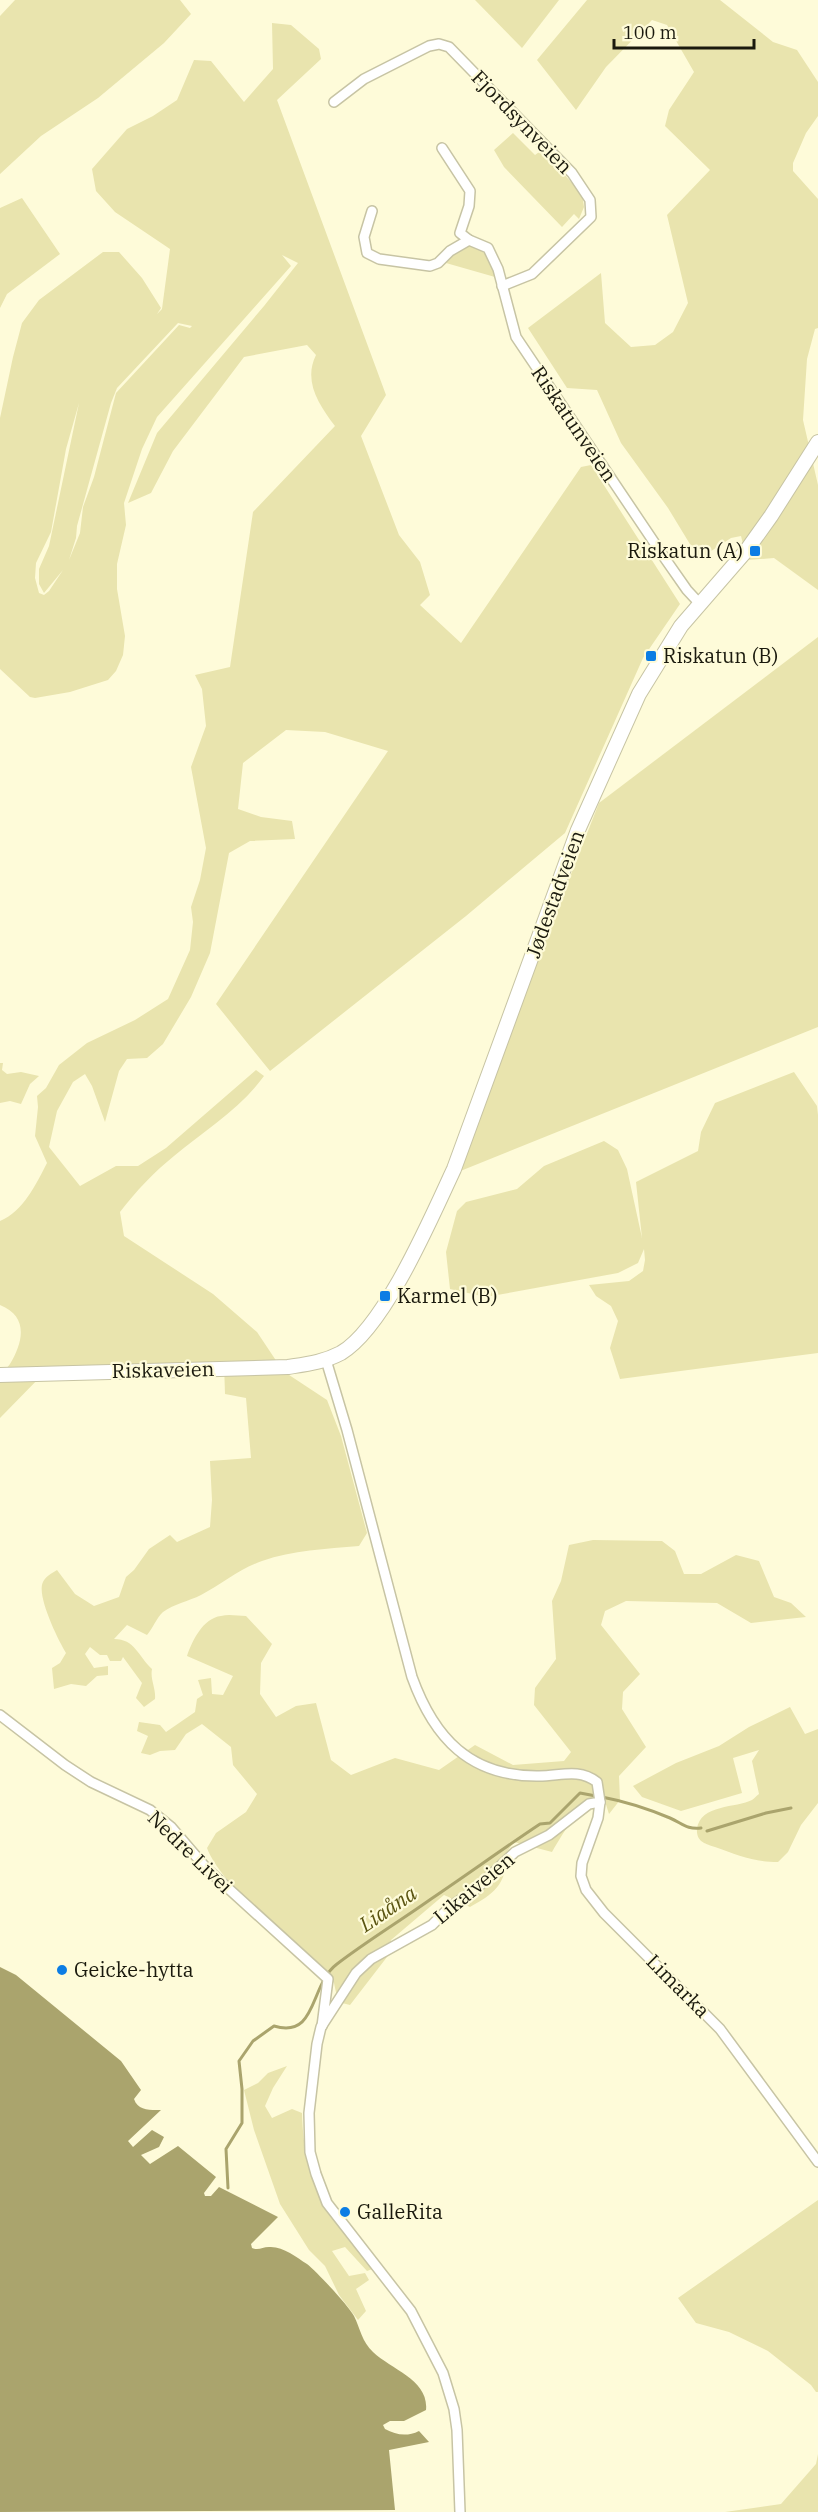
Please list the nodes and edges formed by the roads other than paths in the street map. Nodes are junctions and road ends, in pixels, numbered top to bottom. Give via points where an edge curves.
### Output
1 (334, 102) dead end
2 (442, 148) dead end
3 (372, 212) dead end
4 (469, 240) junction
5 (502, 286) junction
6 (818, 442) edge
7 (700, 604) junction
8 (326, 1360) junction
9 (0, 1375) edge
10 (0, 1715) edge
11 (600, 1802) junction
12 (321, 2027) junction
13 (818, 2162) edge
14 (460, 2512) edge

1 - 5 street, Fjordsynveien via 364,79 439,44 449,47 572,173 590,200 591,217 531,274
2 - 4 street via 470,191 460,233
3 - 4 street via 364,237 367,253 379,259 430,266
4 - 5 street, Riskatunveien via 488,248
5 - 7 street, Riskatunveien via 516,337 534,366
6 - 7 main road, Jødestadveien via 765,525
7 - 8 main road, Jødestadveien via 655,666 603,770 461,1153 436,1209 377,1314 349,1346
8 - 9 main road, Riskaveien via 275,1368
8 - 11 street via 412,1677 428,1716 455,1750 471,1759 521,1776 581,1774 597,1782
10 - 12 street, Nedre Livei via 91,1782 150,1810 171,1827 207,1869 328,1979
11 - 12 street, Likaiveien via 589,1804 549,1835 515,1852 432,1925 371,1959 356,1973
11 - 13 street, Limarka via 582,1863 586,1890 604,1913 720,2029
12 - 14 street, Likaiveien via 309,2114 310,2152 327,2203 411,2312 443,2373 456,2420

